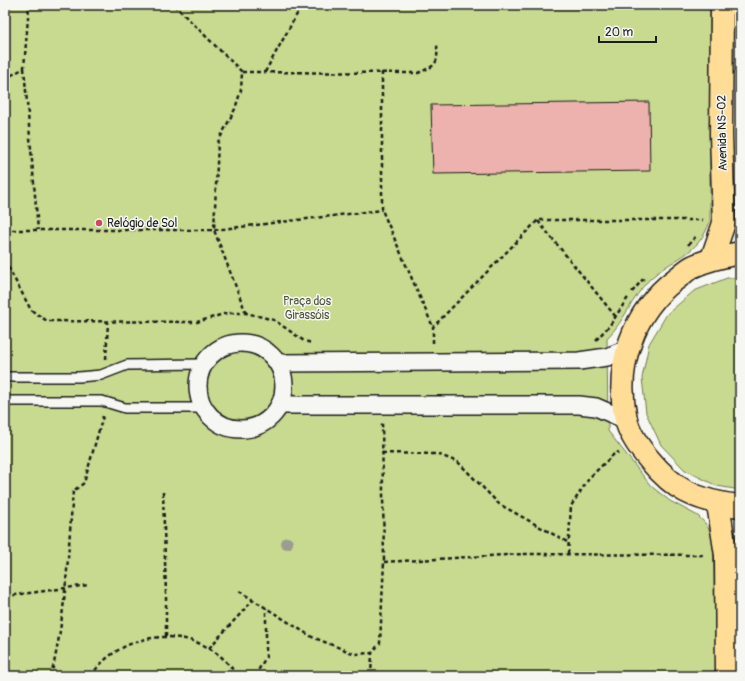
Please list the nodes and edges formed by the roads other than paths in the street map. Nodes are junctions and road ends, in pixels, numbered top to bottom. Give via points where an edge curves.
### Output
1 (722, 5) edge
2 (740, 253) edge
3 (712, 258) junction
4 (627, 349) junction
5 (278, 363) junction
6 (204, 364) junction
7 (5, 377) edge
8 (5, 401) edge
9 (280, 405) junction
10 (204, 408) junction
11 (626, 420) junction
12 (718, 504) junction
13 (740, 506) edge
14 (727, 676) edge

1 - 3 main road, Avenida NS-02 via 721,134 724,223
2 - 3 main road
3 - 4 main road via 692,267 669,284 651,302 639,321
4 - 5 street via 607,357 579,361
4 - 11 main road via 622,383
5 - 6 street via 264,349 253,344 236,343 217,350
5 - 9 street via 285,385
6 - 7 lane via 127,365 106,374 79,377
6 - 10 street via 198,384
8 - 10 lane via 106,402 125,408
9 - 10 street via 265,422 243,429 218,423
9 - 11 street via 579,404 596,407
11 - 12 main road via 638,444 660,472 684,491
12 - 13 main road
12 - 14 main road via 726,555

